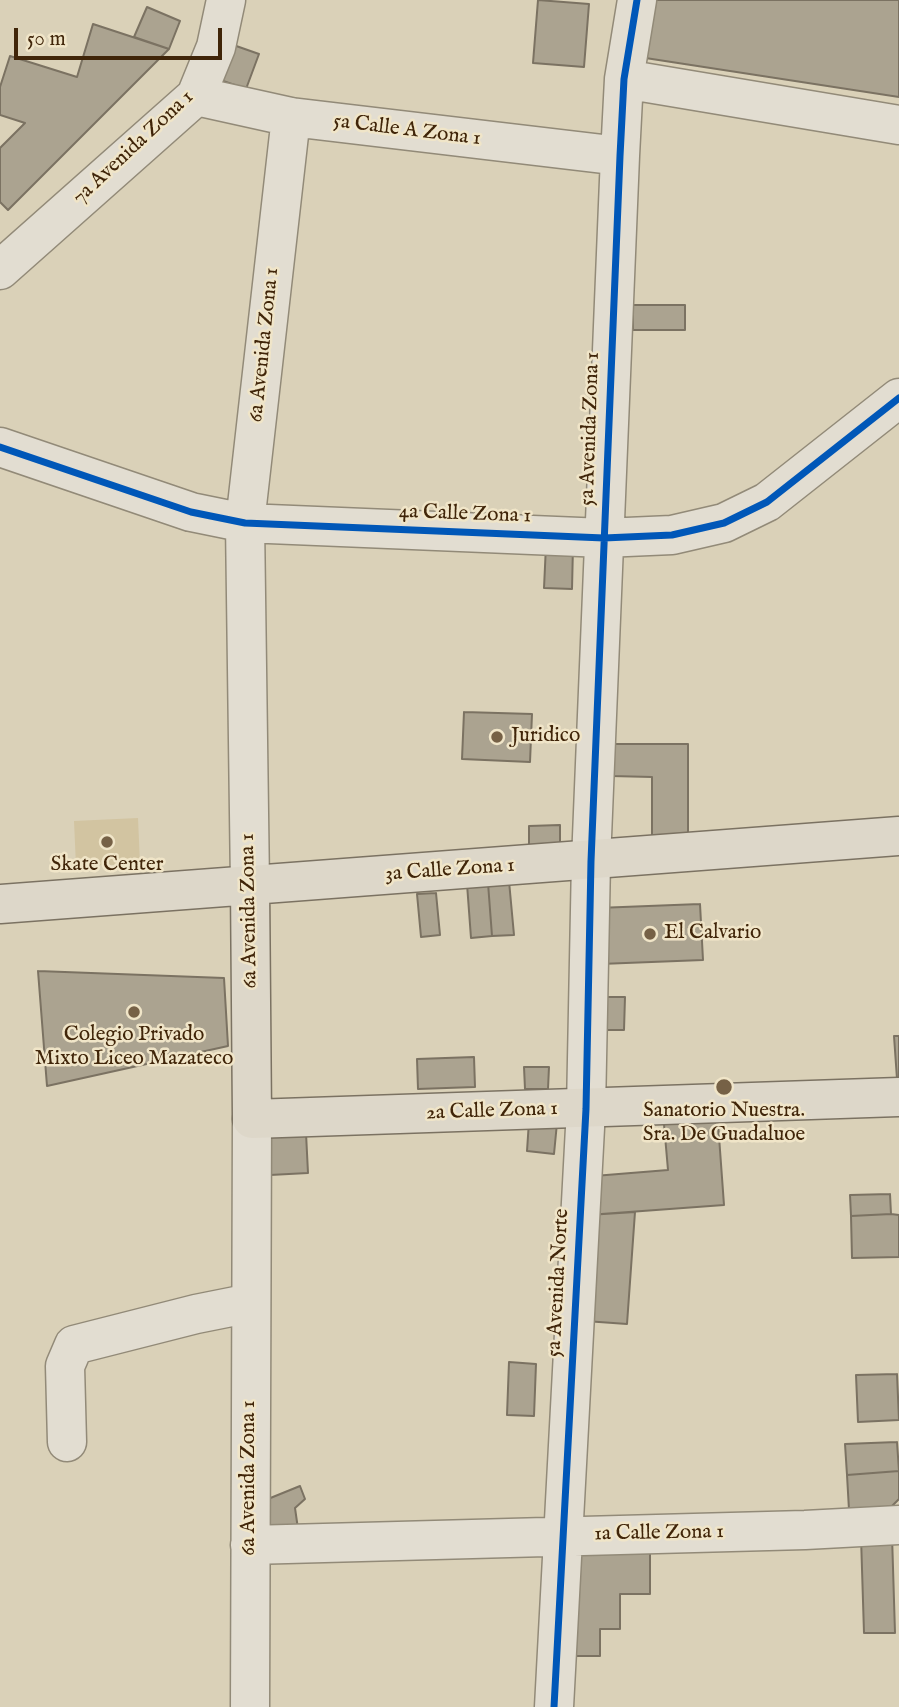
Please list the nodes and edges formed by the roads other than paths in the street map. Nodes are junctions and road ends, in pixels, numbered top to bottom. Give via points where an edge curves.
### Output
1 (226, 0) edge
2 (637, 0) edge
3 (624, 79) junction
4 (196, 96) junction
5 (290, 117) junction
6 (899, 125) edge
7 (620, 156) junction
8 (0, 270) edge
9 (899, 398) edge
10 (0, 447) edge
11 (244, 523) junction
12 (604, 538) junction
13 (899, 836) edge
14 (591, 861) junction
15 (250, 885) junction
16 (0, 904) edge
17 (899, 1097) edge
18 (586, 1109) junction
19 (253, 1119) junction
20 (251, 1303) junction
21 (67, 1442) dead end
22 (899, 1525) edge
23 (563, 1537) junction
24 (250, 1545) junction
25 (250, 1707) edge
26 (554, 1707) edge

1 - 4 street, 7a Avenida Zona 1 via 216,47
2 - 3 street, 5a Avenida Zona 1
3 - 6 street
3 - 7 street, 5a Avenida Zona 1
4 - 5 street, 5a Calle A Zona 1
4 - 8 street, 7a Avenida Zona 1
5 - 7 street, 5a Calle A Zona 1
5 - 11 street, 6a Avenida Zona 1
7 - 12 street, 5a Avenida Zona 1
9 - 12 street, 4a Calle Zona 1 via 767,502 724,523 672,535
10 - 11 street, 4a Calle Zona 1 via 191,512
11 - 12 street, 4a Calle Zona 1
11 - 15 street, 6a Avenida Zona 1
12 - 14 street, 5a Avenida Zona 1
13 - 14 main road, 3a Calle Zona 1
14 - 15 main road, 3a Calle Zona 1
14 - 18 street, 5a Avenida Norte
15 - 16 main road, 3a Calle Zona 1
15 - 19 main road, 6a Avenida Zona 1
17 - 18 main road, 2a Calle Zona 1
18 - 19 main road, 2a Calle Zona 1
18 - 23 street, 5a Avenida Norte
19 - 20 street, 6a Avenida Zona 1
20 - 21 street via 74,1345 65,1366
20 - 24 street, 6a Avenida Zona 1
22 - 23 street, 1a Calle Zona 1
23 - 24 street, 1a Calle Zona 1
23 - 26 street, 5a Avenida Norte
24 - 25 street, 6a Avenida Zona 1

